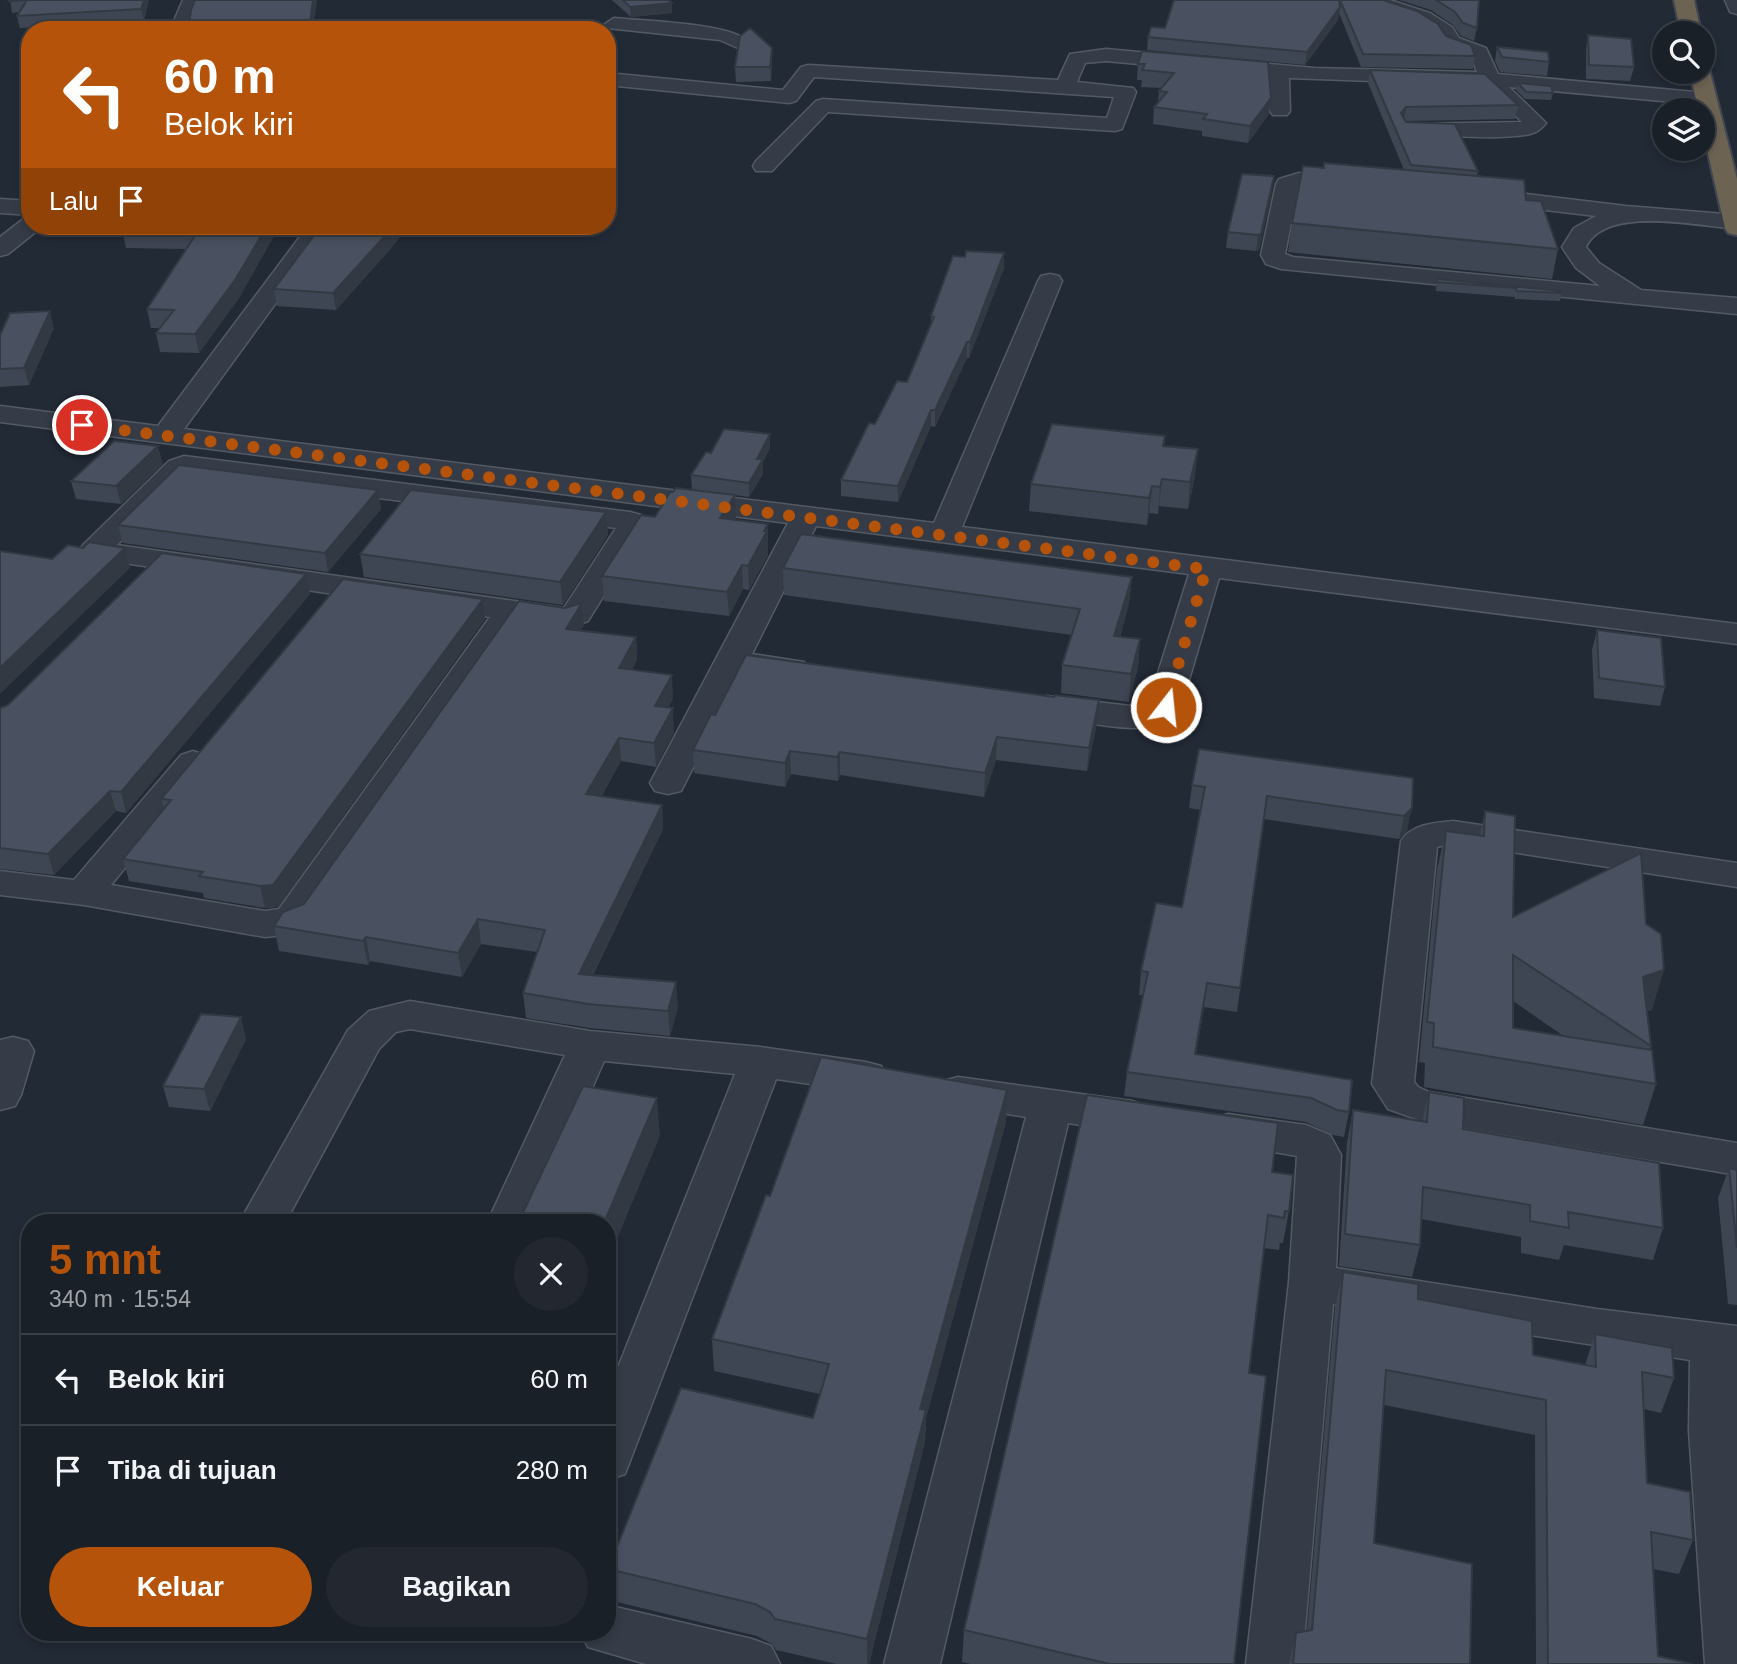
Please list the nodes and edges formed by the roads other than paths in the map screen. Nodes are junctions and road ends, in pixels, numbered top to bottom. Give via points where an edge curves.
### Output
1 (192, 0) edge
2 (609, 0) edge
3 (1372, 0) edge
4 (1684, 0) edge
5 (1734, 0) edge
6 (1737, 8) edge
7 (183, 21) edge
8 (613, 21) edge
9 (1688, 21) edge
10 (616, 24) edge
11 (738, 42) edge
12 (1279, 71) junction
13 (616, 80) edge
14 (1490, 80) junction
15 (1065, 87) junction
16 (789, 97) junction
17 (1695, 98) edge
18 (823, 105) junction
19 (1280, 111) dead end
20 (1412, 129) edge
21 (1715, 137) edge
22 (764, 166) dead end
23 (1366, 185) edge
24 (1447, 192) edge
25 (0, 206) edge
26 (21, 207) edge
27 (1626, 213) junction
28 (1736, 225) edge
29 (21, 232) edge
30 (313, 235) edge
31 (0, 249) edge
32 (1050, 281) dead end
33 (1644, 297) junction
34 (1737, 306) edge
35 (0, 414) edge
36 (165, 435) junction
37 (424, 468) junction
38 (402, 494) junction
39 (806, 517) junction
40 (377, 523) dead end
41 (944, 535) junction
42 (353, 554) dead end
43 (159, 560) junction
44 (1206, 569) junction
45 (329, 584) junction
46 (129, 589) edge
47 (511, 610) junction
48 (302, 616) dead end
49 (1737, 634) edge
50 (732, 661) junction
51 (826, 674) edge
52 (1015, 701) edge
53 (205, 732) dead end
54 (668, 783) dead end
55 (1737, 875) edge
56 (0, 883) edge
57 (73, 891) junction
58 (590, 1045) junction
59 (13, 1051) dead end
60 (761, 1062) junction
61 (0, 1095) edge
62 (1051, 1105) junction
63 (1737, 1159) edge
64 (267, 1214) edge
65 (514, 1214) edge
66 (1312, 1282) junction
67 (1726, 1345) edge
68 (616, 1435) edge
69 (616, 1632) edge
70 (751, 1664) edge
71 (912, 1664) edge
72 (1274, 1664) edge
73 (1733, 1664) edge

1 - 7 street
2 - 8 street
3 - 14 street via 1423,17 1445,31 1452,42 1479,52
4 - 9 highway
5 - 6 street
10 - 11 street via 725,35
12 - 14 street
12 - 15 street via 1088,55 1077,58
12 - 19 street
13 - 16 street
14 - 17 street
14 - 20 street via 1535,123 1533,127
15 - 16 street via 808,71
15 - 18 street via 1126,92 1115,125
16 - 18 street via 787,101
18 - 22 street
21 - 28 highway
23 - 33 street via 1300,180 1287,184 1275,259
24 - 27 street
25 - 26 street
27 - 28 street
27 - 33 street via 1594,224 1578,235 1574,247 1591,271
29 - 31 street
30 - 36 street
32 - 41 street
33 - 34 street
35 - 36 street
36 - 37 street
37 - 38 street
37 - 39 street
38 - 40 street via 384,501
38 - 43 street via 181,466 94,551
38 - 47 street via 632,523 578,614 563,618
39 - 41 street
39 - 50 street
41 - 44 street
42 - 45 street
43 - 45 street
43 - 46 street
44 - 49 street
44 - 52 street via 1162,714 1136,718
45 - 47 street
45 - 48 street
47 - 57 street via 293,918 265,924
50 - 51 street
50 - 54 street
53 - 57 street
55 - 63 street via 1453,832 1419,841 1393,1084 1403,1098 1422,1105
56 - 57 street
58 - 60 street
58 - 64 street via 410,1015 383,1021 363,1040
58 - 65 street
59 - 61 street
60 - 62 street
60 - 68 street
62 - 66 street via 1306,1141 1315,1146 1319,1163
62 - 71 street
66 - 67 street
66 - 72 street
67 - 73 street via 1714,1431
69 - 70 street

